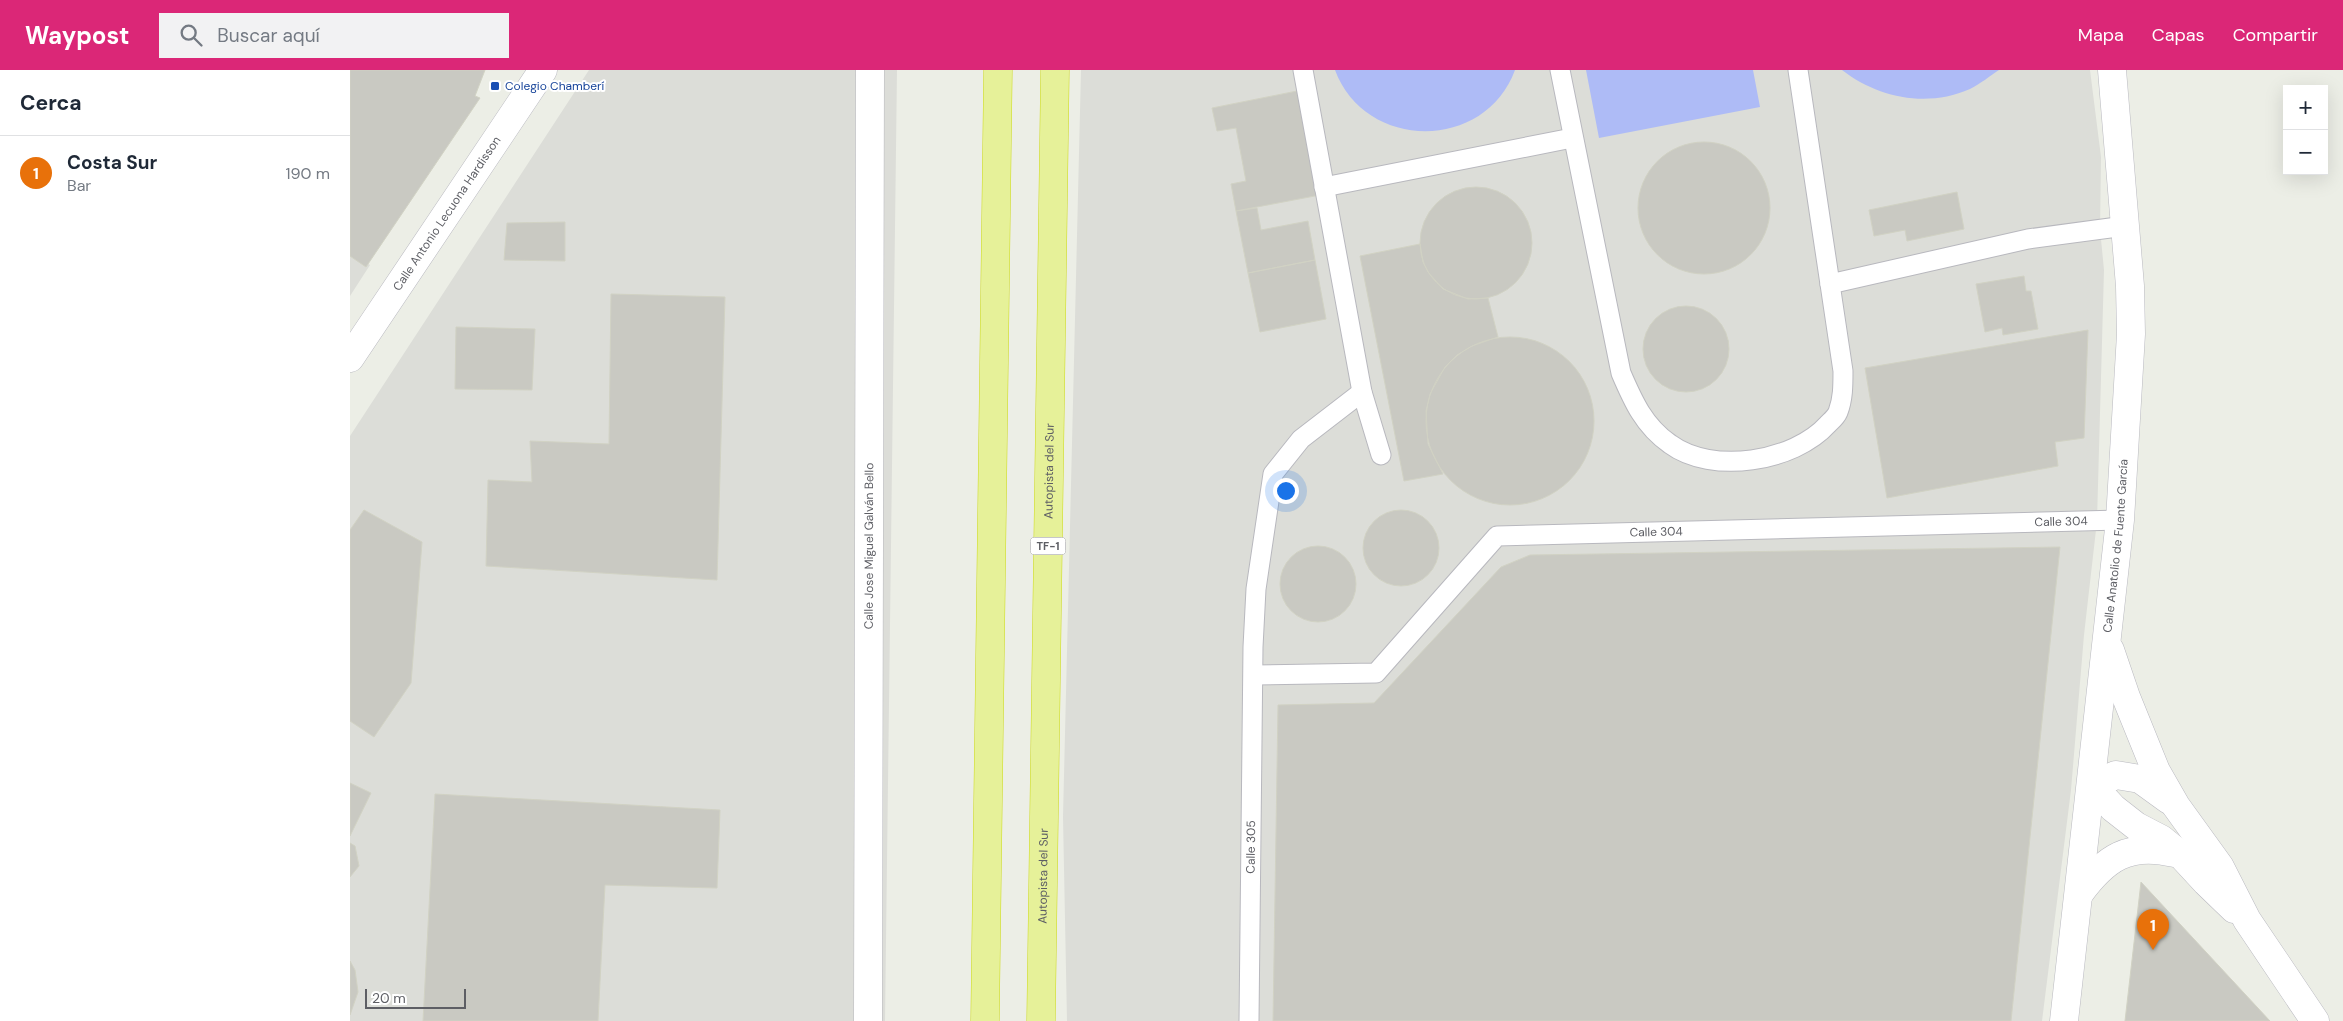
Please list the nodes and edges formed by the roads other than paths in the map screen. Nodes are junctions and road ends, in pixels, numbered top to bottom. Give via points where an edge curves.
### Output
1 (543, 70) edge
2 (870, 70) edge
3 (998, 70) edge
4 (1055, 70) edge
5 (1303, 70) edge
6 (1560, 70) edge
7 (1798, 70) edge
8 (2112, 70) edge
9 (1572, 138) junction
10 (1324, 187) junction
11 (2125, 226) junction
12 (1830, 284) junction
13 (350, 358) edge
14 (1362, 392) junction
15 (1381, 454) dead end
16 (2120, 520) junction
17 (2107, 642) junction
18 (1254, 675) junction
19 (2092, 785) junction
20 (2176, 806) junction
21 (2180, 854) junction
22 (2079, 894) junction
23 (2247, 920) junction
24 (868, 1021) edge
25 (985, 1021) edge
26 (1041, 1021) edge
27 (1249, 1021) edge
28 (2064, 1021) edge
29 (2315, 1021) edge

1 - 13 street, Calle Antonio Lecuona Hardisson
2 - 24 street, Calle Jose Miguel Galván Bello
3 - 25 highway
4 - 26 highway, Autopista del Sur / TF-1
5 - 10 lane
6 - 9 lane
7 - 12 lane
8 - 11 street, Calle Anatolio de Fuente García
9 - 10 lane
9 - 12 lane via 1621,373 1634,405 1650,427 1671,445 1696,458 1729,461 1763,458 1793,450 1819,434 1837,414 1844,393
10 - 14 lane
11 - 12 lane via 2028,239
11 - 16 street, Calle Anatolio de Fuente García via 2131,334
14 - 15 lane
14 - 18 lane, Calle 305 via 1301,439 1273,474 1256,589
16 - 17 street, Calle Anatolio de Fuente García
16 - 18 lane, Calle 304 via 1497,536 1376,673
17 - 19 street, Calle Anatolio de Fuente García
17 - 20 street via 2156,771
18 - 27 lane, Calle 305
19 - 20 street via 2116,775 2140,780
19 - 21 street via 2113,808
19 - 22 street, Calle Anatolio de Fuente García
20 - 23 street via 2220,867
21 - 22 street via 2139,848 2115,858 2094,873
21 - 23 street
22 - 28 street, Calle Anatolio de Fuente García
23 - 29 street

